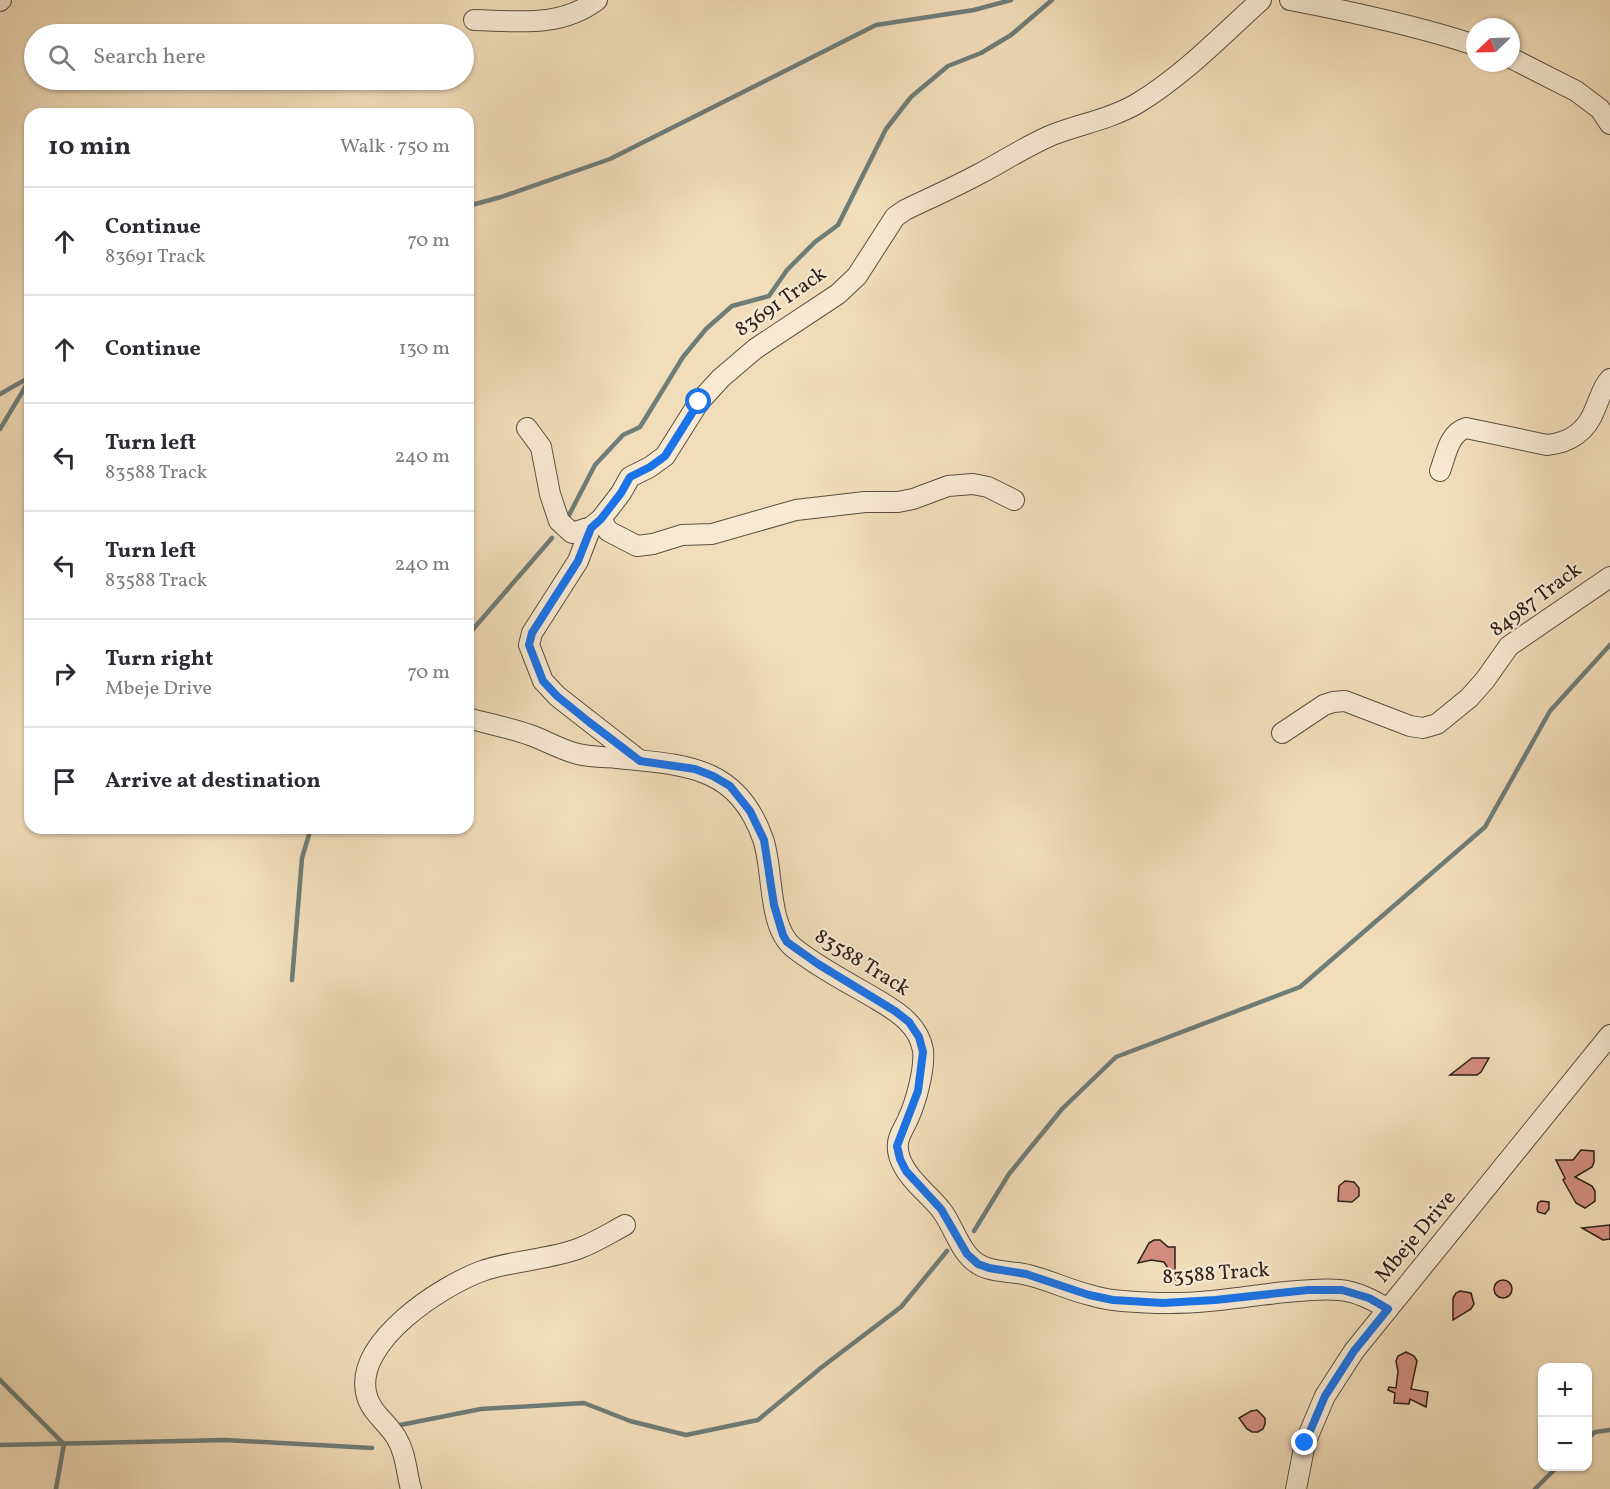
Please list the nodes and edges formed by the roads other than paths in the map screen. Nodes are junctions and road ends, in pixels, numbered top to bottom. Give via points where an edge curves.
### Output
1 (597, 0) edge
2 (1261, 0) edge
3 (1290, 0) edge
4 (474, 20) dead end
5 (1466, 42) edge
6 (1520, 63) edge
7 (1610, 124) edge
8 (1610, 379) edge
9 (526, 428) dead end
10 (1440, 471) dead end
11 (1014, 500) dead end
12 (596, 523) junction
13 (1610, 577) edge
14 (474, 720) edge
15 (1282, 733) dead end
16 (640, 761) junction
17 (1610, 1035) edge
18 (625, 1225) dead end
19 (1388, 1309) junction
20 (411, 1489) edge
21 (1296, 1489) edge

1 - 4 street via 546,22
2 - 12 street, 83691 Track via 1183,69 1135,105 1036,143 895,217 857,276 721,378 699,402 665,456 630,477
3 - 5 street via 1345,10
6 - 7 street via 1576,91 1600,109
8 - 10 street via 1592,417 1571,439 1547,445 1466,428 1453,437
9 - 12 street via 541,447 559,521 572,533
11 - 12 street via 988,487 948,486 898,502 796,510 712,534 682,535 637,546
12 - 16 street, 83691 Track via 578,561 532,633 529,645 543,681
13 - 15 street, 84987 Track via 1509,646 1469,698 1437,724 1422,729 1410,726 1345,700 1324,705
14 - 16 street, 83588 Track via 531,735 582,755
16 - 19 street, 83588 Track via 695,769 730,786 750,811 764,840 774,905 787,942 909,1022 923,1052 919,1082 897,1146 900,1159 941,1209 967,1254 978,1264 1113,1300 1173,1302 1342,1290
17 - 19 street, Mbeje Drive
18 - 20 street via 580,1248 483,1271 452,1285 425,1302 376,1348 367,1368 365,1390 369,1403 396,1437 405,1457
19 - 21 street, Mbeje Drive via 1325,1396 1305,1443

